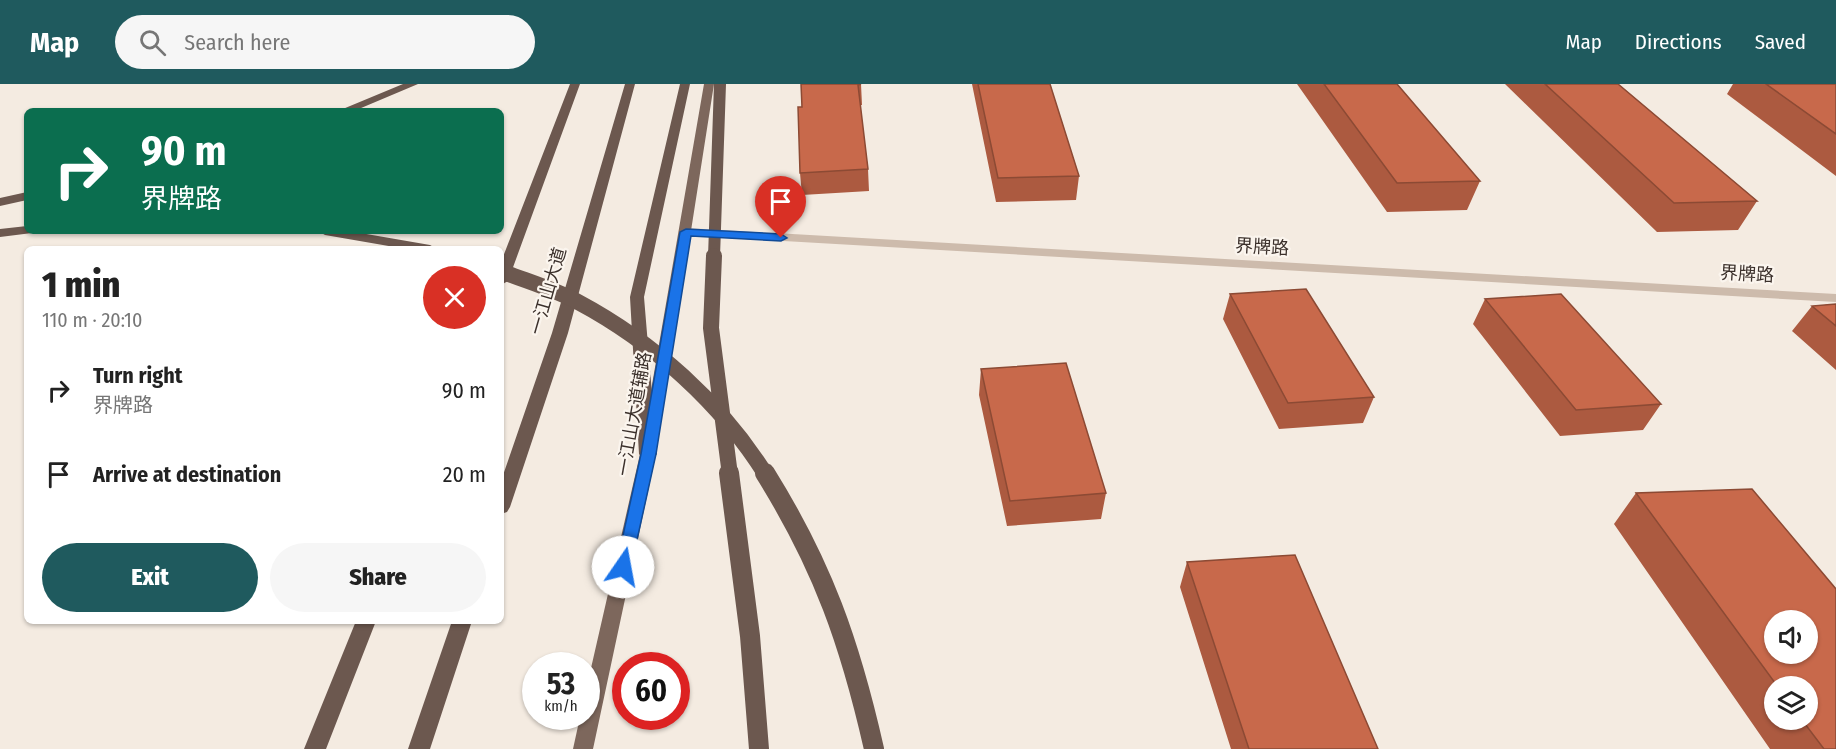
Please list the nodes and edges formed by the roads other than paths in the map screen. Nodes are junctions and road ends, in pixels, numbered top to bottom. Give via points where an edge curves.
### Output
1 (413, 84) edge
2 (575, 84) edge
3 (630, 84) edge
4 (685, 84) edge
5 (709, 84) edge
6 (720, 84) edge
7 (352, 108) edge
8 (24, 197) edge
9 (0, 202) edge
10 (24, 230) edge
11 (686, 232) junction
12 (0, 233) edge
13 (342, 234) edge
14 (412, 246) edge
15 (504, 272) edge
16 (504, 273) edge
17 (1836, 298) edge
18 (648, 454) junction
19 (504, 498) edge
20 (365, 624) edge
21 (461, 624) edge
22 (315, 749) edge
23 (419, 749) edge
24 (583, 749) edge
25 (759, 749) edge
26 (874, 749) edge

1 - 7 highway
2 - 16 highway
3 - 19 highway, 一江山大道 via 560,333
4 - 18 highway via 637,297
5 - 11 main road, 一江山大道辅路
6 - 25 highway, bridge via 711,328 750,636
8 - 9 highway
10 - 12 highway
11 - 17 street, 界牌路
11 - 18 main road, 一江山大道辅路
13 - 14 highway
15 - 26 highway, bridge via 596,309 659,353 712,402 766,470 822,575 849,645
18 - 24 main road, 一江山大道辅路
20 - 22 highway
21 - 23 highway

